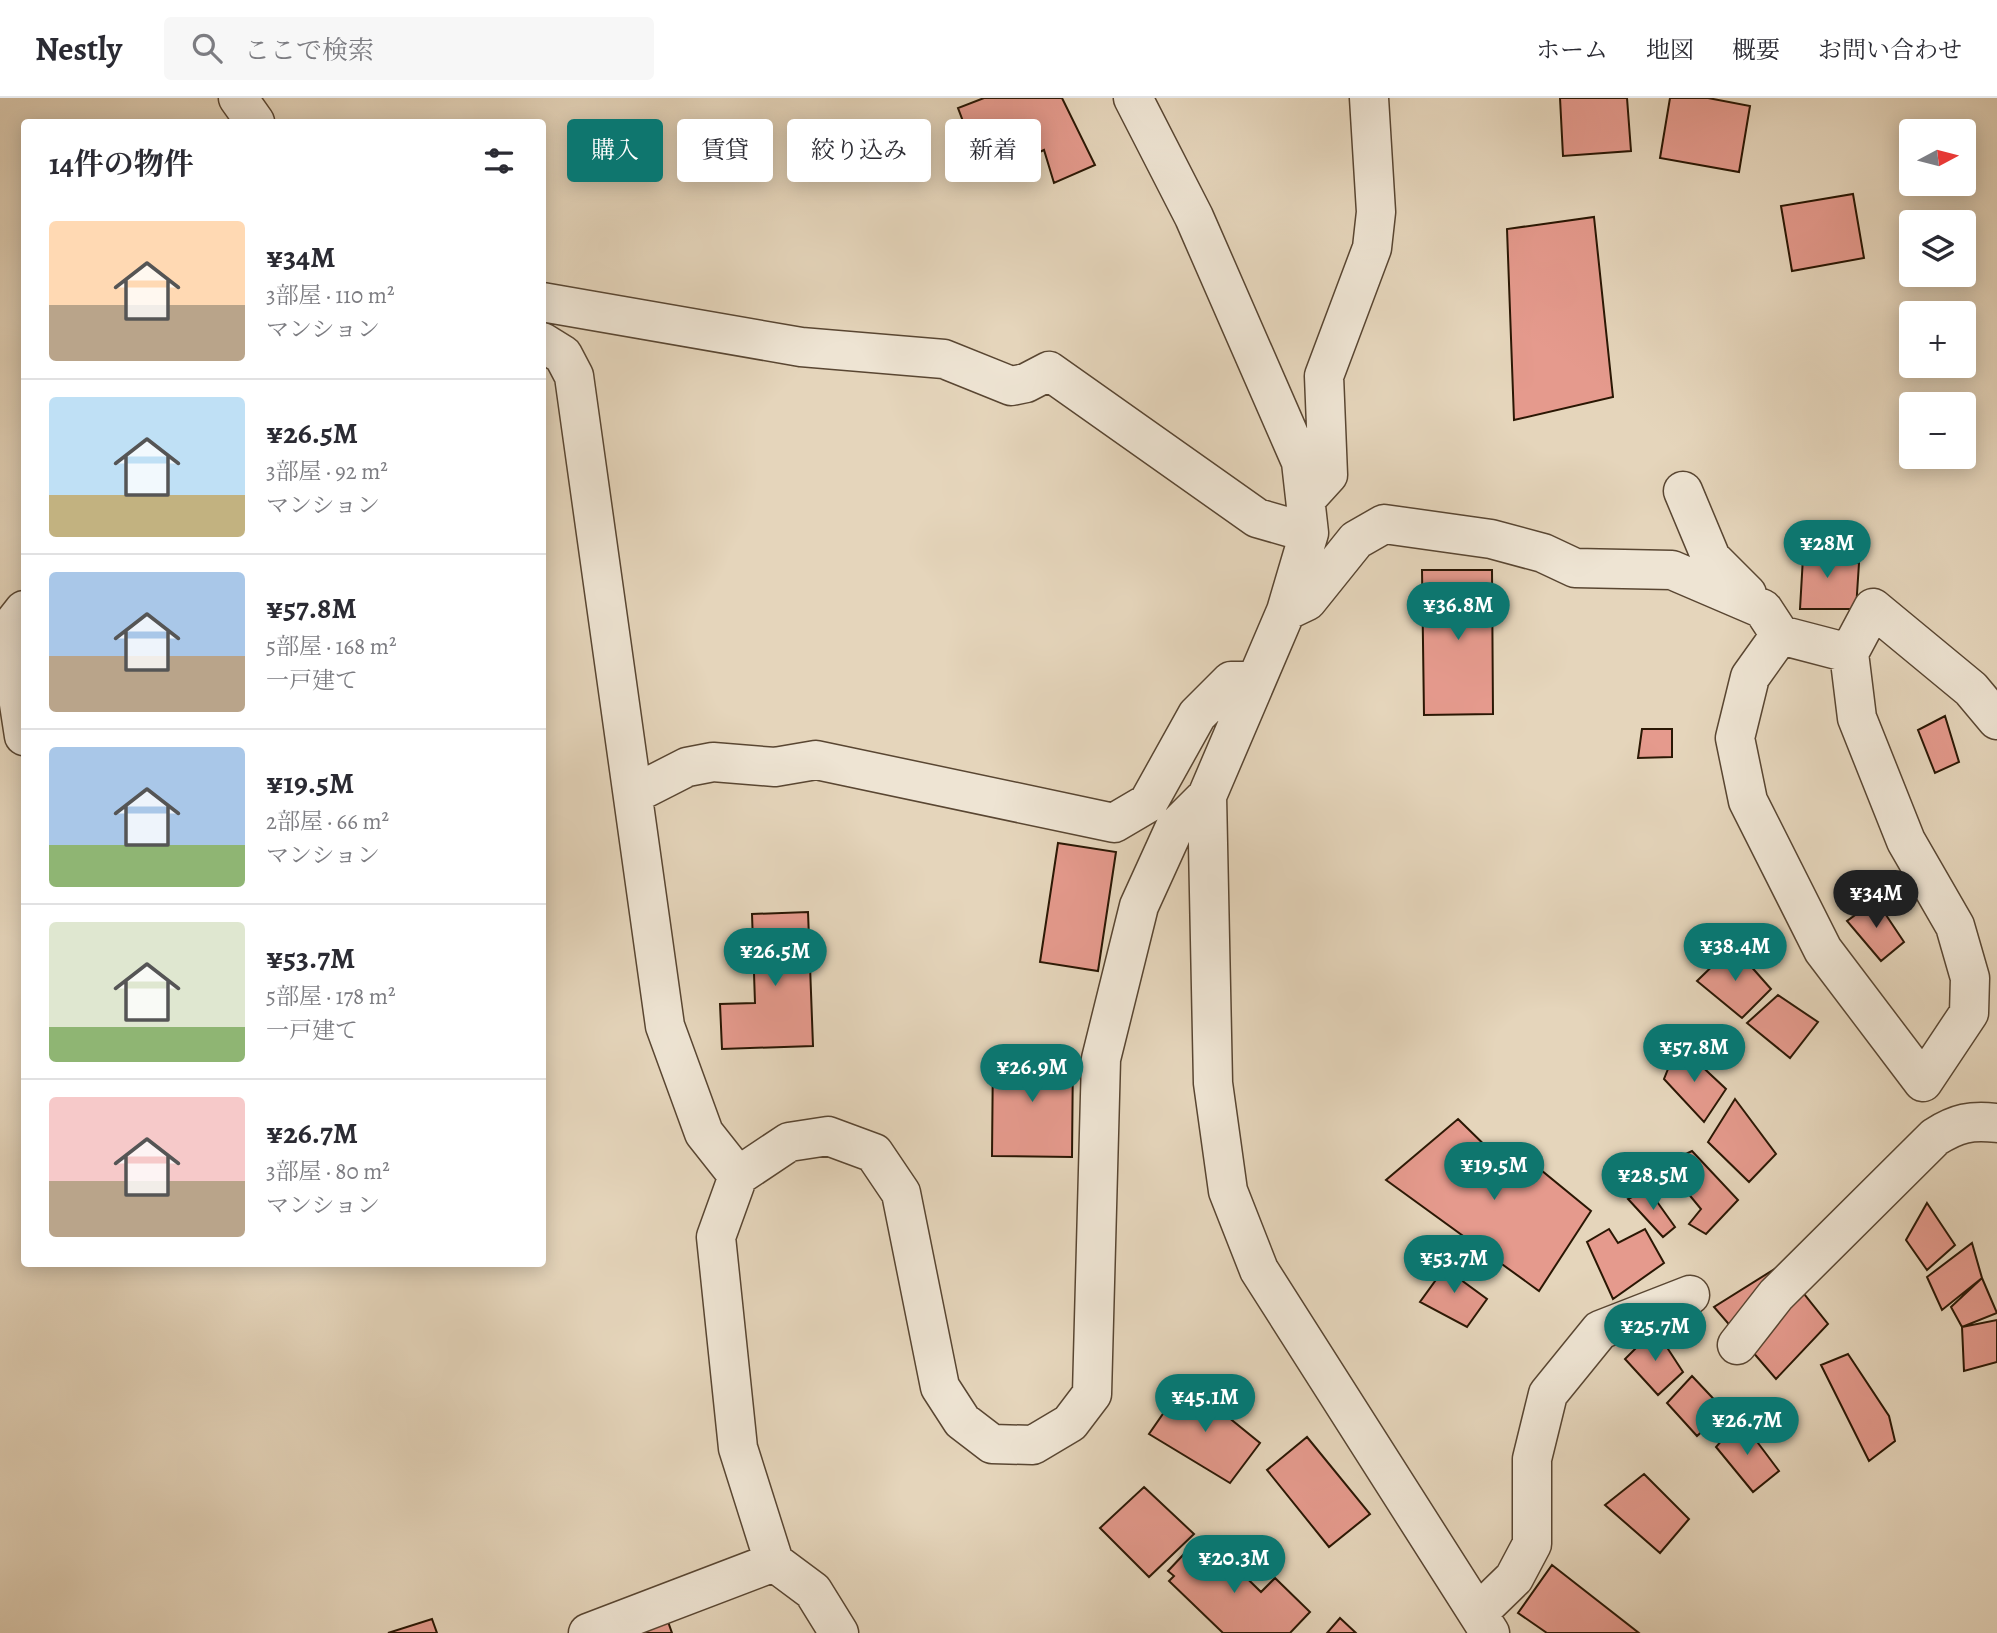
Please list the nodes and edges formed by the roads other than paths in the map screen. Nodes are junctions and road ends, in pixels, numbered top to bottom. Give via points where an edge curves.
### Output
1 (238, 98) edge
2 (1133, 98) edge
3 (1369, 98) edge
4 (253, 119) edge
5 (546, 303) edge
6 (546, 344) edge
7 (1683, 491) dead end
8 (1307, 516) junction
9 (1286, 611) junction
10 (21, 614) edge
11 (1771, 622) junction
12 (1849, 653) junction
13 (1256, 681) junction
14 (21, 717) edge
15 (1997, 720) edge
16 (634, 794) junction
17 (1207, 796) junction
18 (1997, 1123) edge
19 (738, 1176) junction
20 (1690, 1294) dead end
21 (1737, 1345) dead end
22 (774, 1562) junction
23 (1484, 1623) edge
24 (588, 1633) edge
25 (839, 1633) edge

1 - 4 street
2 - 8 street via 1194,217 1301,462
3 - 8 street via 1376,212 1372,248 1324,376 1328,475
5 - 8 street via 802,347 944,359 1011,386 1049,370 1257,518
6 - 16 street via 563,355 573,376
7 - 11 street via 1711,558
8 - 9 street
9 - 11 street via 1307,601 1356,540 1384,524 1491,539 1542,553 1575,569 1672,570
9 - 13 street
10 - 14 street via 13,624 11,652
11 - 12 street
11 - 12 street via 1750,677 1735,738 1748,802 1823,950 1923,1082 1969,1013 1970,978 1955,926 1906,842 1857,718
12 - 15 street via 1872,608 1971,689
13 - 16 street via 1231,681 1197,715 1147,803 1114,823 816,760 775,767 713,762 687,767
13 - 17 street
16 - 19 street via 664,1026 704,1133
17 - 19 street via 1174,829 1139,906 1101,1059 1092,1394 1070,1423 1033,1445 992,1444 962,1421 940,1387 901,1193 874,1153 828,1136 789,1142
17 - 23 street via 1213,1083 1228,1191 1259,1270
18 - 21 street via 1975,1120 1935,1137 1776,1295
19 - 22 street via 716,1237 738,1448
20 - 23 street via 1600,1330 1548,1394 1532,1459 1532,1544
22 - 24 street
22 - 25 street via 813,1591

